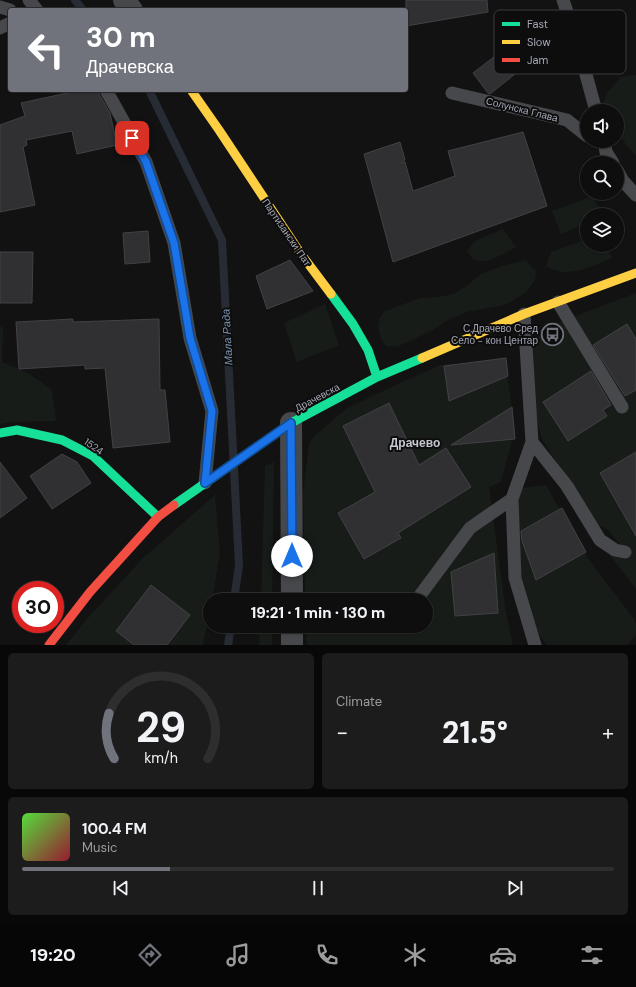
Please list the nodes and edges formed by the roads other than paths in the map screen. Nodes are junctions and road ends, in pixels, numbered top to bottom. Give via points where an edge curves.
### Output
1 (29, 0) edge
2 (124, 0) edge
3 (563, 0) edge
4 (35, 8) edge
5 (130, 8) edge
6 (566, 10) edge
7 (586, 74) edge
8 (107, 92) edge
9 (192, 92) edge
10 (452, 93) dead end
11 (594, 104) edge
12 (580, 130) edge
13 (624, 182) edge
14 (636, 195) edge
15 (636, 273) edge
16 (558, 302) junction
17 (524, 314) junction
18 (377, 377) junction
19 (622, 407) dead end
20 (291, 423) junction
21 (0, 434) edge
22 (532, 442) junction
23 (205, 483) junction
24 (512, 499) junction
25 (158, 517) junction
26 (625, 552) dead end
27 (292, 593) edge
28 (422, 593) edge
29 (292, 633) edge
30 (49, 645) edge
31 (292, 645) edge
32 (535, 645) edge

1 - 4 lane
2 - 5 street
3 - 6 lane
7 - 11 lane
8 - 23 lane via 146,162 174,243 190,338 212,411
9 - 18 main road, Партизански Пат via 301,254 353,324 368,350
10 - 12 lane, Солунска Глава via 567,120
13 - 14 lane
15 - 16 main road, Драчевска
16 - 17 main road, Драчевска
16 - 19 lane
17 - 18 main road, Драчевска
17 - 22 lane
18 - 20 main road, Драчевска
20 - 23 main road, Драчевска
20 - 27 street
21 - 25 main road, 1524 via 17,430 62,440 93,456
22 - 24 lane
22 - 26 lane via 567,486 600,540 615,550
23 - 25 main road, Драчевска
24 - 28 lane via 470,528
24 - 32 lane via 515,578
25 - 30 main road, Драчевска via 90,592
29 - 31 street

